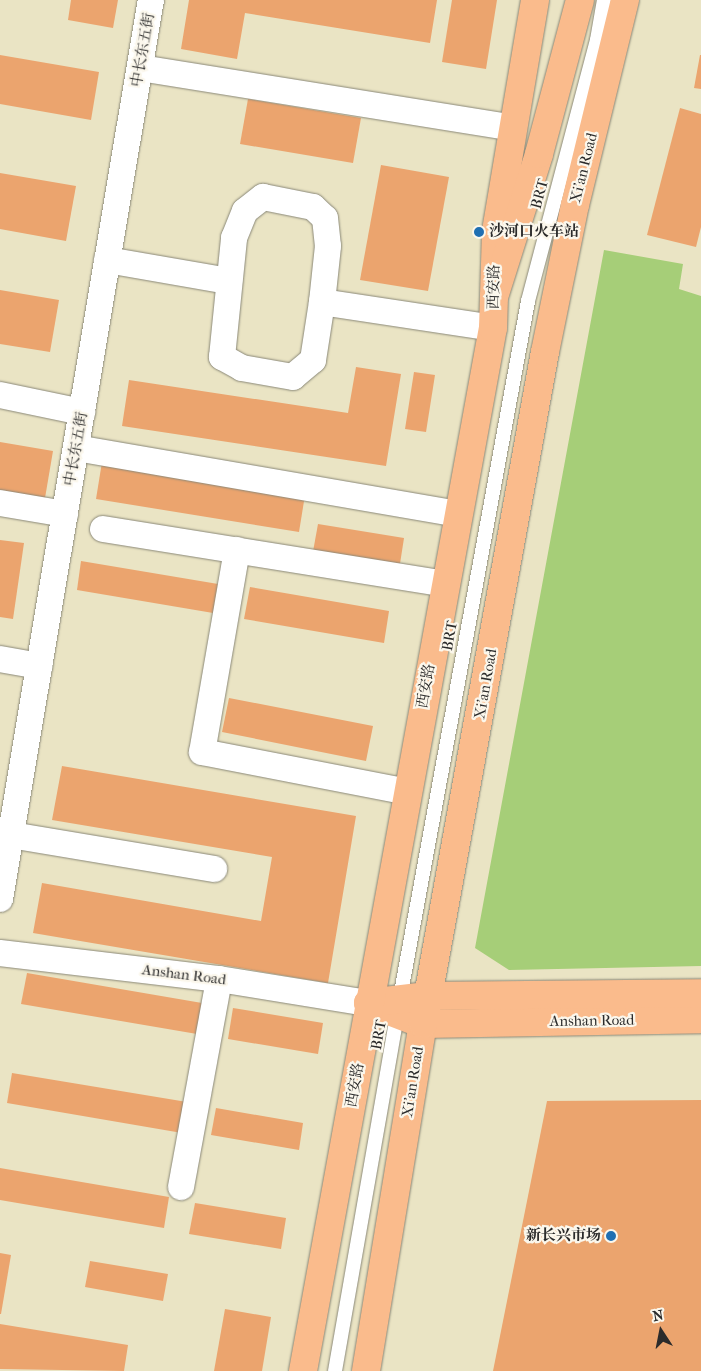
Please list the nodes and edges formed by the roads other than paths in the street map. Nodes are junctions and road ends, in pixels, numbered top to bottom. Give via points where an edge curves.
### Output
1 (151, 0) edge
2 (535, 0) edge
3 (580, 0) edge
4 (604, 0) edge
5 (625, 0) edge
6 (140, 68) junction
7 (513, 128) junction
8 (108, 260) junction
9 (229, 281) junction
10 (494, 296) junction
11 (322, 302) junction
12 (492, 328) junction
13 (0, 395) edge
14 (82, 412) junction
15 (76, 448) junction
16 (0, 503) edge
17 (65, 514) junction
18 (458, 514) junction
19 (103, 529) dead end
20 (237, 550) junction
21 (445, 584) junction
22 (0, 659) edge
23 (39, 666) junction
24 (407, 792) junction
25 (11, 835) junction
26 (214, 869) dead end
27 (0, 899) edge
28 (0, 953) edge
29 (219, 979) junction
30 (701, 992) edge
31 (428, 996) junction
32 (368, 1003) junction
33 (407, 1013) junction
34 (701, 1019) edge
35 (181, 1188) dead end
36 (303, 1371) edge
37 (335, 1371) edge
38 (366, 1371) edge

1 - 6 street, 中长东五街
2 - 7 main road, 西安路
3 - 10 main road via 539,154
4 - 33 lane, BRT via 597,40 528,301
5 - 31 main road, Xi'an Road via 575,205 545,352
6 - 7 street
6 - 8 street, 中长东五街
7 - 10 main road, 西安路 via 496,231
8 - 9 street
8 - 14 street, 中长东五街
9 - 11 street via 222,356 242,368 294,378 314,360
9 - 11 street via 234,238 245,211 263,197 313,207 325,218 328,246
10 - 12 main road, 西安路
11 - 12 street
12 - 18 main road, 西安路
13 - 14 street
14 - 15 street, 中长东五街
15 - 17 street, 中长东五街
15 - 18 street
16 - 17 street
17 - 23 street, 中长东五街
18 - 21 main road, 西安路
19 - 20 street
20 - 21 street
20 - 24 street via 202,752
21 - 24 main road, 西安路
22 - 23 street
23 - 25 street, 中长东五街
24 - 32 main road, 西安路
25 - 26 street
25 - 27 street, 中长东五街
28 - 29 street, Anshan Road
29 - 32 street, Anshan Road
29 - 35 street
30 - 31 main road, Anshan Road
31 - 33 main road, Xi'an Road
32 - 33 main road, Anshan Road
32 - 36 main road, 西安路
33 - 34 main road, Anshan Road
33 - 37 lane, BRT
33 - 38 main road, Xi'an Road

